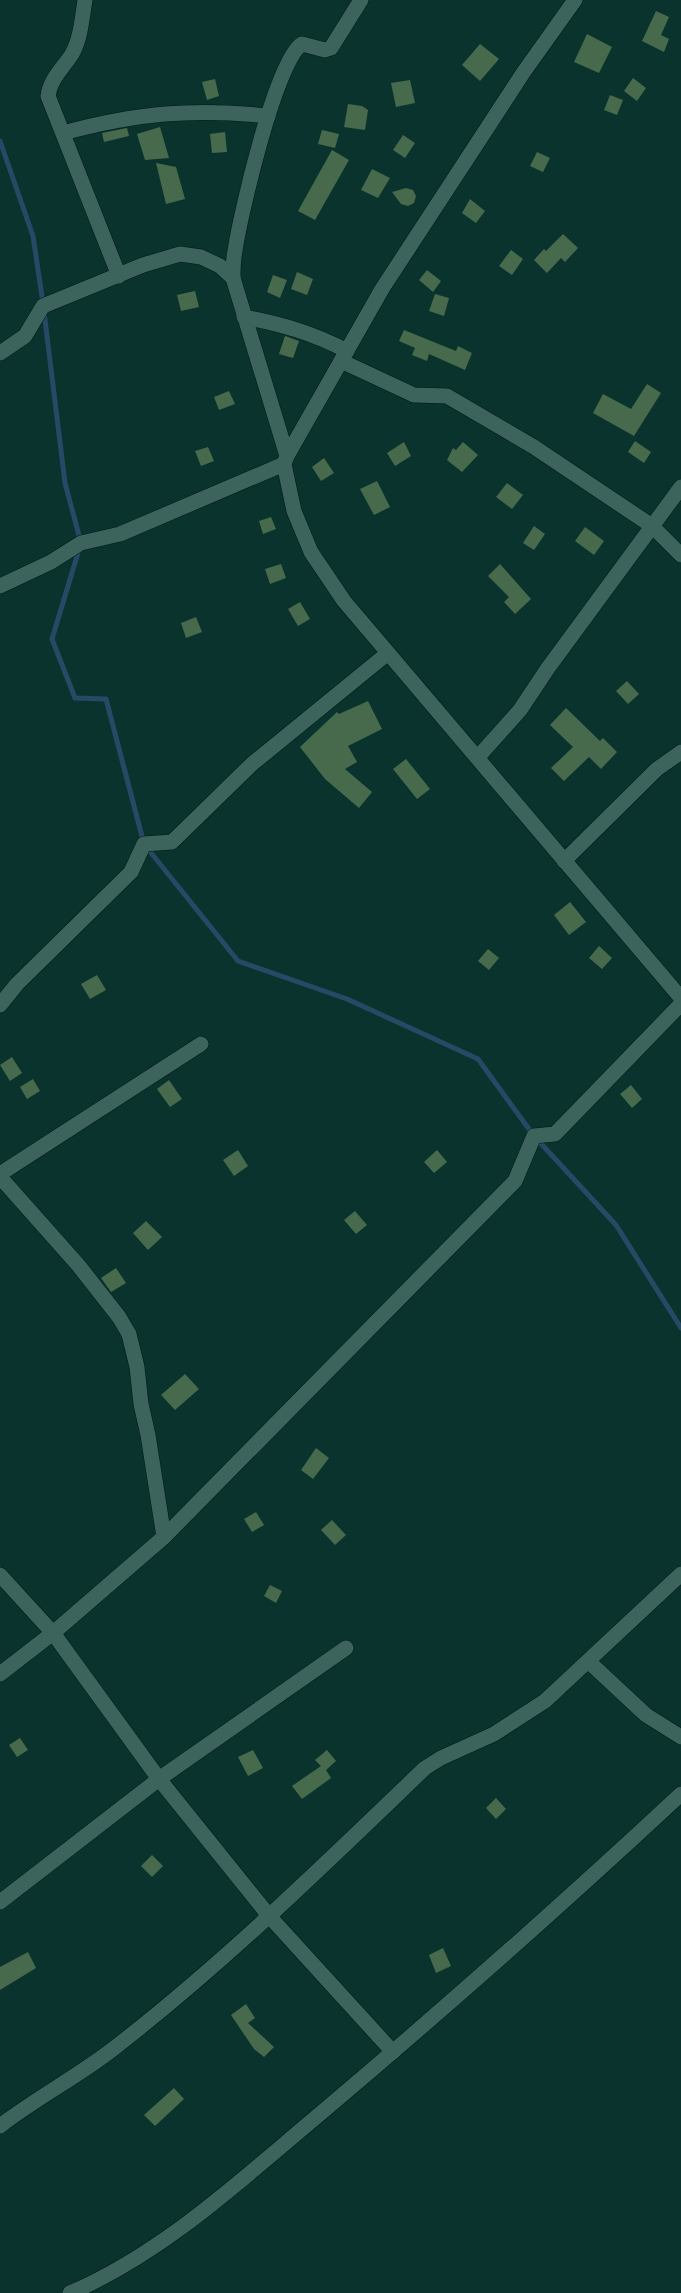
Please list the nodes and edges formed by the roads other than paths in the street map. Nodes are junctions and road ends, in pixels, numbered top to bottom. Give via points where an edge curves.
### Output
1 (85, 0) edge
2 (361, 0) edge
3 (575, 0) edge
4 (268, 116) junction
5 (63, 133) junction
6 (119, 276) junction
7 (233, 278) junction
8 (244, 317) junction
9 (0, 353) edge
10 (344, 356) junction
11 (286, 460) junction
12 (681, 487) edge
13 (652, 526) junction
14 (681, 555) edge
15 (0, 586) edge
16 (388, 653) junction
17 (681, 752) edge
18 (478, 758) junction
19 (564, 861) junction
20 (681, 998) edge
21 (681, 1004) edge
22 (0, 1005) edge
23 (201, 1044) dead end
24 (0, 1176) edge
25 (164, 1538) junction
26 (681, 1574) edge
27 (0, 1575) edge
28 (53, 1633) junction
29 (346, 1648) dead end
30 (588, 1662) junction
31 (0, 1674) edge
32 (681, 1737) edge
33 (159, 1779) junction
34 (681, 1794) edge
35 (0, 1902) edge
36 (270, 1917) junction
37 (393, 2052) junction
38 (0, 2126) edge
39 (70, 2293) edge

1 - 5 street via 80,35 49,88 48,96
2 - 4 street via 329,50 306,44 297,47 281,74
3 - 10 street via 523,73 382,289
4 - 5 street via 228,112 166,113 109,121
4 - 7 street via 246,192 234,252
5 - 6 street
6 - 7 street via 180,254 220,266
6 - 9 street via 43,306 25,336
7 - 8 street
8 - 10 street via 300,329 323,338
8 - 11 street
10 - 11 street
10 - 13 street via 414,395 447,396 534,447
11 - 15 street via 120,534 81,543
11 - 16 street via 294,511 311,552 344,600
12 - 13 street
13 - 14 street
13 - 18 street via 520,710
16 - 18 street
16 - 22 street via 252,764 172,842 144,844 131,872 17,984
17 - 19 street via 657,769
18 - 19 street
19 - 20 street
21 - 25 street via 556,1134 534,1136 515,1181
23 - 24 street
24 - 25 street via 79,1266 129,1334
25 - 28 street
26 - 30 street
27 - 28 street
28 - 31 street
28 - 33 street
29 - 33 street
30 - 32 street via 646,1715
30 - 36 street via 545,1701 494,1734 425,1768
33 - 35 street
33 - 36 street
34 - 37 street
36 - 37 street
36 - 38 street via 112,2051
37 - 39 street via 202,2213 100,2280

